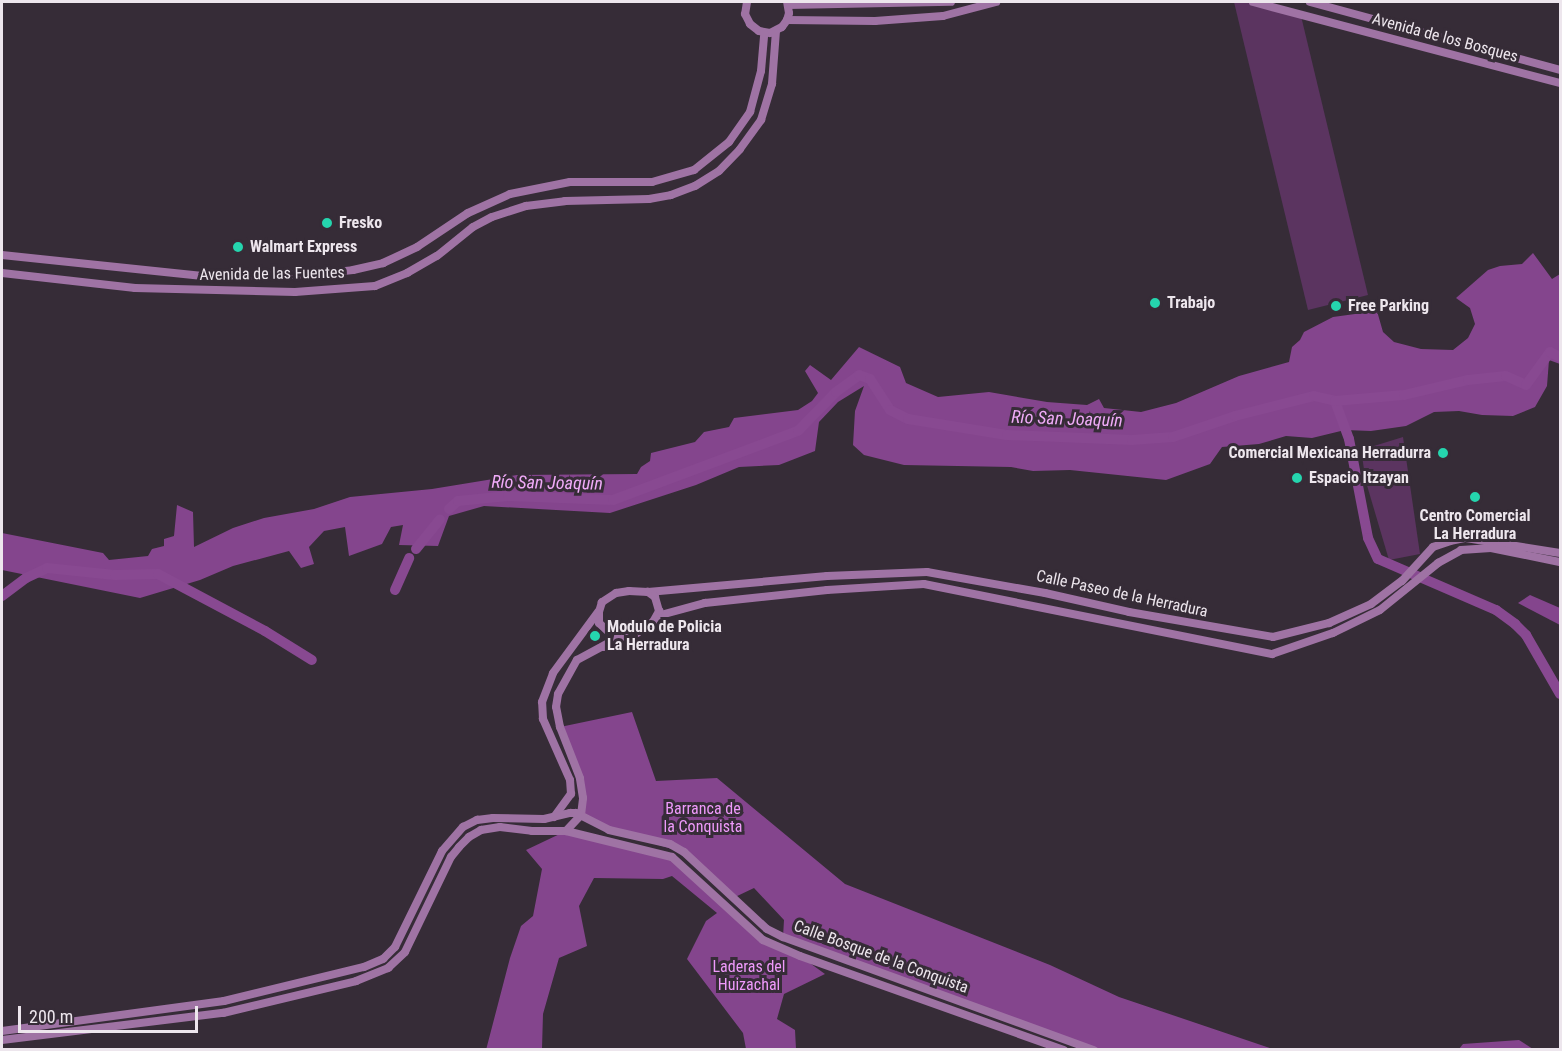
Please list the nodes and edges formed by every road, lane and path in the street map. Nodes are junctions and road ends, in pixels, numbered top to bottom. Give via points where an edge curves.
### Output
1 (747, 2) edge
2 (951, 2) edge
3 (996, 2) edge
4 (1253, 2) edge
5 (1310, 2) edge
6 (787, 3) edge
7 (1331, 7) junction
8 (787, 20) junction
9 (1328, 21) junction
10 (776, 31) junction
11 (764, 33) junction
12 (1560, 70) edge
13 (1560, 83) edge
14 (544, 186) junction
15 (518, 192) junction
16 (546, 202) junction
17 (526, 206) junction
18 (2, 255) edge
19 (2, 273) edge
20 (214, 277) junction
21 (207, 290) junction
22 (219, 291) junction
23 (1560, 553) edge
24 (1560, 562) edge
25 (827, 576) junction
26 (648, 592) junction
27 (788, 593) junction
28 (599, 612) junction
29 (657, 616) junction
30 (1259, 636) junction
31 (616, 639) junction
32 (576, 642) junction
33 (639, 646) dead end
34 (597, 648) junction
35 (1250, 650) junction
36 (587, 654) junction
37 (581, 815) junction
38 (554, 817) junction
39 (594, 824) junction
40 (566, 831) junction
41 (588, 837) junction
42 (291, 986) junction
43 (294, 996) junction
44 (2, 1031) edge
45 (2, 1040) edge
46 (1064, 1050) edge
47 (1094, 1050) edge

1 - 11 main road via 747,20
2 - 6 main road
3 - 8 main road via 943,16 875,21
4 - 9 main road, Avenida de los Bosques
5 - 7 main road, Avenida de los Bosques
6 - 8 main road
7 - 9 main road
7 - 12 main road, Avenida de los Bosques
8 - 10 main road
9 - 13 main road, Avenida de los Bosques
10 - 11 main road
10 - 16 main road, Avenida de las Fuentes via 769,102 752,134 719,171 695,186 649,199
11 - 14 main road, Avenida de las Fuentes via 761,71 750,112 729,142 707,162 679,176 652,182 570,182
14 - 15 main road, Avenida de las Fuentes
14 - 16 main road via 540,195
15 - 17 main road via 526,197
15 - 20 main road, Avenida de las Fuentes via 481,207 404,254 370,267 309,274
16 - 17 main road, Avenida de las Fuentes
17 - 22 main road, Avenida de las Fuentes via 473,227 437,256 375,286 295,292
18 - 20 main road, Avenida de las Fuentes
19 - 21 main road, Avenida de las Fuentes via 121,287
20 - 21 main road
20 - 22 main road via 221,282
21 - 22 main road, Avenida de las Fuentes
23 - 30 main road, Calle Paseo de la Herradura via 1466,538 1433,547 1402,581 1371,604 1289,635
24 - 35 main road, Calle Paseo de la Herradura via 1491,548 1461,550 1437,564 1380,610 1333,633 1272,654
25 - 26 main road, Calle Paseo de la Herradura
25 - 27 main road
25 - 30 main road, Calle Paseo de la Herradura via 927,572
26 - 28 main road via 616,593 602,603
26 - 29 main road via 658,602
27 - 29 main road, Calle Paseo de la Herradura via 705,603
27 - 35 main road, Calle Paseo de la Herradura via 934,585
28 - 31 main road via 599,623
28 - 32 main road
29 - 31 main road via 642,629
30 - 35 main road
31 - 34 main road
32 - 36 main road
32 - 38 main road via 553,673 542,702 543,719 570,780 571,794
33 - 34 main road
34 - 36 main road
36 - 37 main road via 577,660 566,676 556,707 580,778
37 - 38 main road
37 - 39 main road, Calle Bosque de la Conquista
37 - 40 main road
38 - 42 main road via 493,818 463,827 442,851 402,934 383,959
39 - 41 main road
39 - 47 main road, Calle Bosque de la Conquista via 670,844 684,852 767,929 783,937
40 - 41 main road, Calle Bosque de la Conquista
40 - 43 main road, Calle Bosque de la Conquista via 500,827 469,837 451,857 405,952 388,968 356,981
41 - 46 main road, Calle Bosque de la Conquista via 672,857 763,940
42 - 43 main road
42 - 44 main road via 177,1009
43 - 45 main road, Calle Bosque de la Conquista via 209,1015

